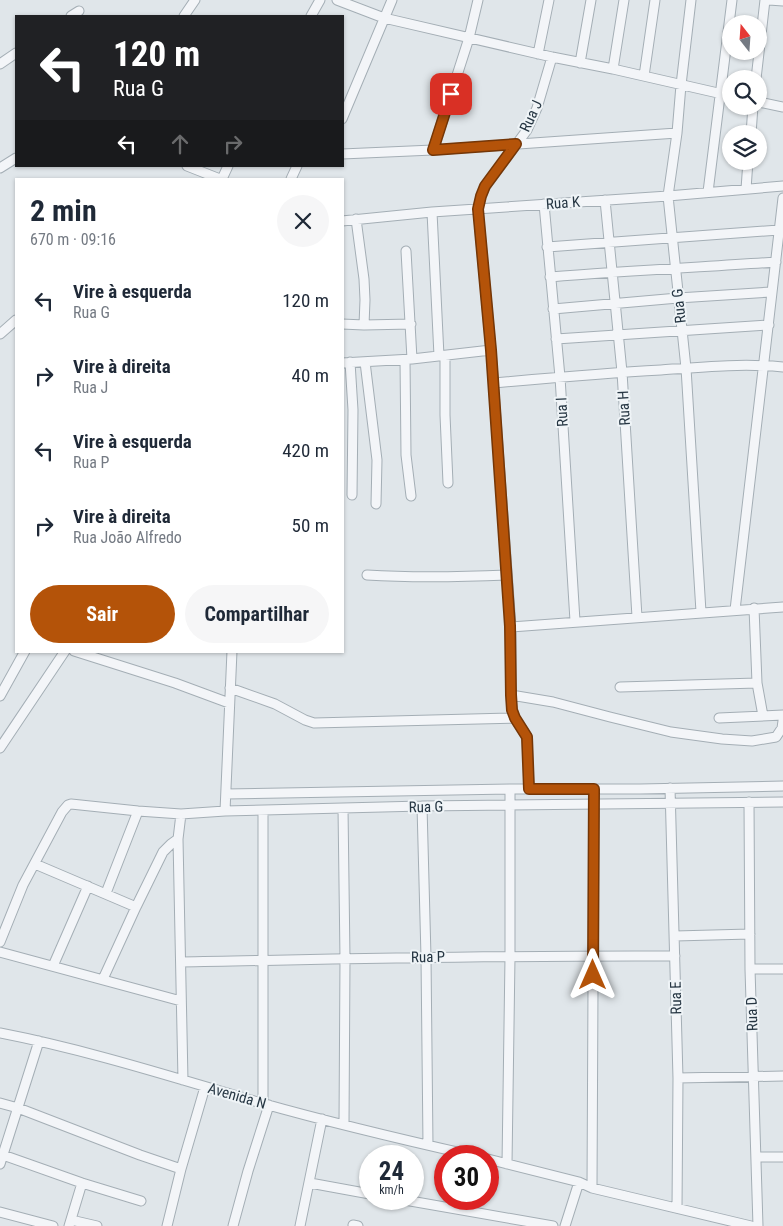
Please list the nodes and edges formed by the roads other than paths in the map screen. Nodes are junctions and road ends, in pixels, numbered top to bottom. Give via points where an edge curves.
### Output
1 (195, 0) edge
2 (320, 0) edge
3 (337, 0) edge
4 (392, 0) edge
5 (478, 0) edge
6 (548, 0) edge
7 (591, 0) edge
8 (624, 0) edge
9 (655, 0) edge
10 (691, 0) edge
11 (732, 0) edge
12 (767, 0) edge
13 (783, 2) edge
14 (185, 15) edge
15 (312, 15) edge
16 (384, 18) junction
17 (469, 38) junction
18 (15, 54) edge
19 (538, 54) junction
20 (552, 57) junction
21 (580, 63) junction
22 (0, 64) edge
23 (613, 69) junction
24 (757, 70) edge
25 (644, 76) junction
26 (681, 84) junction
27 (721, 94) junction
28 (767, 104) edge
29 (783, 107) edge
30 (344, 114) edge
31 (677, 133) junction
32 (516, 144) junction
33 (433, 150) junction
34 (344, 154) edge
35 (15, 159) edge
36 (191, 167) edge
37 (0, 168) edge
38 (747, 170) edge
39 (218, 178) edge
40 (783, 186) edge
41 (746, 189) junction
42 (708, 192) junction
43 (668, 196) junction
44 (783, 198) edge
45 (605, 200) junction
46 (544, 204) junction
47 (478, 209) junction
48 (432, 212) junction
49 (356, 219) junction
50 (344, 221) edge
51 (779, 230) junction
52 (672, 238) junction
53 (609, 242) junction
54 (547, 247) junction
55 (406, 251) dead end
56 (776, 262) junction
57 (676, 269) junction
58 (612, 272) junction
59 (550, 277) junction
60 (771, 292) junction
61 (678, 298) junction
62 (616, 304) junction
63 (553, 309) junction
64 (15, 321) edge
65 (344, 324) edge
66 (411, 324) junction
67 (769, 324) junction
68 (364, 326) junction
69 (682, 331) junction
70 (0, 334) edge
71 (618, 335) junction
72 (556, 339) junction
73 (491, 350) junction
74 (442, 356) junction
75 (409, 359) junction
76 (365, 362) junction
77 (346, 363) edge
78 (764, 365) junction
79 (783, 367) edge
80 (686, 368) junction
81 (622, 372) junction
82 (560, 377) junction
83 (494, 383) junction
84 (448, 483) dead end
85 (352, 495) dead end
86 (411, 496) dead end
87 (376, 504) dead end
88 (367, 575) dead end
89 (507, 575) junction
90 (783, 607) edge
91 (754, 608) junction
92 (735, 610) junction
93 (701, 612) junction
94 (637, 617) junction
95 (575, 621) junction
96 (510, 626) junction
97 (24, 653) edge
98 (64, 653) edge
99 (80, 653) edge
100 (232, 653) edge
101 (757, 684) junction
102 (620, 686) dead end
103 (230, 688) junction
104 (511, 695) junction
105 (0, 696) edge
106 (229, 703) junction
107 (783, 715) edge
108 (763, 716) junction
109 (515, 718) junction
110 (719, 718) dead end
111 (783, 721) edge
112 (0, 748) edge
113 (783, 786) edge
114 (670, 788) junction
115 (510, 789) junction
116 (529, 789) junction
117 (594, 789) junction
118 (226, 794) junction
119 (749, 802) junction
120 (783, 802) edge
121 (594, 804) junction
122 (670, 804) junction
123 (422, 806) junction
124 (510, 806) junction
125 (343, 808) junction
126 (138, 811) junction
127 (225, 811) junction
128 (263, 811) junction
129 (181, 814) junction
130 (178, 839) junction
131 (35, 864) junction
132 (88, 886) junction
133 (106, 893) junction
134 (136, 907) junction
135 (750, 934) junction
136 (675, 936) junction
137 (0, 942) edge
138 (0, 952) edge
139 (593, 955) junction
140 (510, 956) junction
141 (675, 956) junction
142 (426, 957) junction
143 (345, 959) junction
144 (263, 960) junction
145 (181, 962) junction
146 (53, 966) junction
147 (750, 969) junction
148 (783, 969) edge
149 (103, 979) junction
150 (181, 1001) junction
151 (0, 1033) edge
152 (40, 1041) junction
153 (754, 1076) junction
154 (783, 1076) edge
155 (678, 1078) junction
156 (183, 1080) junction
157 (205, 1087) junction
158 (0, 1103) edge
159 (266, 1104) junction
160 (18, 1108) junction
161 (322, 1119) junction
162 (344, 1124) junction
163 (428, 1145) junction
164 (434, 1146) edge
165 (1, 1154) edge
166 (756, 1157) junction
167 (783, 1157) edge
168 (499, 1162) edge
169 (0, 1164) edge
170 (507, 1164) junction
171 (181, 1169) junction
172 (579, 1182) junction
173 (82, 1183) junction
174 (310, 1183) junction
175 (592, 1188) junction
176 (359, 1192) edge
177 (141, 1201) dead end
178 (424, 1203) edge
179 (677, 1208) junction
180 (0, 1212) edge
181 (70, 1223) edge
182 (53, 1226) edge
183 (96, 1226) edge
184 (167, 1226) edge
185 (233, 1226) edge
186 (300, 1226) edge
187 (553, 1226) edge
188 (565, 1226) edge
189 (751, 1226) edge
190 (758, 1226) edge

1 - 14 street
2 - 15 street
3 - 16 street
4 - 16 street
5 - 17 street
6 - 19 street
7 - 21 street
8 - 23 street
9 - 25 street
10 - 26 street, Rua G
11 - 27 street
12 - 13 street
12 - 24 street
16 - 17 street
16 - 30 street
17 - 19 street
17 - 33 street
18 - 22 street
19 - 20 street
20 - 21 street
20 - 32 street, Rua J via 537,108
21 - 23 street
23 - 25 street
25 - 26 street
26 - 27 street
26 - 31 street, Rua G
27 - 42 street
28 - 29 street
31 - 32 street
31 - 43 street, Rua G
32 - 33 street
32 - 47 street, Rua J via 485,186
33 - 34 street
35 - 37 street
36 - 39 street
38 - 41 street
40 - 41 street, Rua K
41 - 42 street, Rua K
42 - 43 street, Rua K
43 - 45 street, Rua K
43 - 52 street, Rua G
44 - 51 street
45 - 46 street, Rua K
45 - 53 street, Rua H
46 - 47 street, Rua K
46 - 54 street, Rua I
47 - 48 street, Rua K
47 - 73 street, Rua J
48 - 49 street, Rua K
48 - 74 street
49 - 50 street, Rua K
49 - 68 street via 364,279
51 - 52 street
51 - 56 street
52 - 53 street
52 - 57 street, Rua G
53 - 54 street
53 - 58 street, Rua H
54 - 59 street, Rua I
55 - 66 street
56 - 57 street
56 - 60 street
57 - 58 street
57 - 61 street, Rua G
58 - 59 street
58 - 62 street, Rua H
59 - 63 street, Rua I
60 - 61 street
60 - 67 street
61 - 62 street
61 - 69 street, Rua G
62 - 63 street
62 - 71 street, Rua H
63 - 72 street, Rua I
64 - 70 street
65 - 68 street
66 - 68 street
66 - 75 street
67 - 69 street
67 - 78 street
69 - 71 street
69 - 80 street, Rua G
71 - 72 street
71 - 81 street, Rua H
72 - 82 street, Rua I
73 - 74 street
73 - 83 street, Rua J
74 - 75 street
74 - 84 street
75 - 76 street
75 - 86 street via 406,455
76 - 77 street
76 - 87 street via 377,460
77 - 85 street via 353,410
78 - 79 street
78 - 80 street
78 - 92 street
80 - 81 street
80 - 93 street, Rua G
81 - 82 street
81 - 94 street, Rua H
82 - 83 street
82 - 95 street, Rua I
83 - 89 street, Rua J
88 - 89 street
89 - 96 street, Rua J
90 - 91 street
91 - 92 street
91 - 101 street
92 - 93 street
93 - 94 street
94 - 95 street
95 - 96 street
96 - 104 street, Rua J
97 - 105 street
98 - 112 street
99 - 106 street
100 - 103 street
101 - 102 street
101 - 108 street
103 - 106 street
103 - 109 street via 275,704 314,723
104 - 109 street, Rua J
104 - 111 street via 553,702 671,732 722,740 752,741 776,737
106 - 118 street
107 - 108 street
108 - 110 street
109 - 116 street, Rua J via 527,737
113 - 114 street, Rua G
114 - 117 street, Rua G
114 - 122 street, Rua E
115 - 116 street, Rua G
115 - 118 street, Rua G
115 - 124 street
116 - 117 street, Rua G
117 - 121 street
118 - 127 street
119 - 120 street, Rua G
119 - 122 street, Rua G
119 - 135 street, Rua D
121 - 122 street, Rua G
121 - 124 street, Rua G
121 - 139 street
122 - 136 street, Rua E
123 - 124 street, Rua G
123 - 125 street, Rua G
123 - 142 street
124 - 140 street
125 - 128 street, Rua G
125 - 143 street
126 - 129 street, Rua G
126 - 131 street, Rua G via 68,805
126 - 133 street
127 - 128 street, Rua G
127 - 129 street, Rua G
128 - 144 street
129 - 130 street
130 - 134 street via 163,852
130 - 145 street
131 - 132 street
131 - 137 street
132 - 133 street
132 - 146 street
133 - 134 street
134 - 149 street
135 - 136 street
135 - 147 street, Rua D
136 - 141 street, Rua E
138 - 146 street
139 - 140 street, Rua P
139 - 141 street, Rua P
139 - 175 street
140 - 142 street, Rua P
140 - 170 street
141 - 155 street, Rua E
142 - 143 street, Rua P
142 - 163 street
143 - 144 street, Rua P
143 - 162 street
144 - 145 street, Rua P
144 - 159 street
145 - 150 street
146 - 149 street
147 - 148 street
147 - 153 street, Rua D
149 - 150 street
150 - 156 street
151 - 152 street, Avenida N
152 - 156 street, Avenida N
152 - 160 street
153 - 154 street
153 - 155 street
153 - 166 street, Rua D
155 - 179 street, Rua E
156 - 157 street, Avenida N
157 - 159 street, Avenida N
157 - 171 street
158 - 160 street
159 - 161 street, Avenida N
159 - 185 street
160 - 165 street
160 - 171 street
161 - 162 street, Avenida N
161 - 174 street
162 - 163 street, Avenida N
163 - 164 street, Avenida N
165 - 169 street
165 - 173 street
166 - 167 street
166 - 190 street, Rua D
168 - 170 street
170 - 172 street
171 - 184 street
172 - 175 street
172 - 188 street
173 - 177 street
173 - 181 street
174 - 176 street
174 - 186 street
175 - 179 street
178 - 187 street
179 - 189 street
180 - 182 street
181 - 183 street

